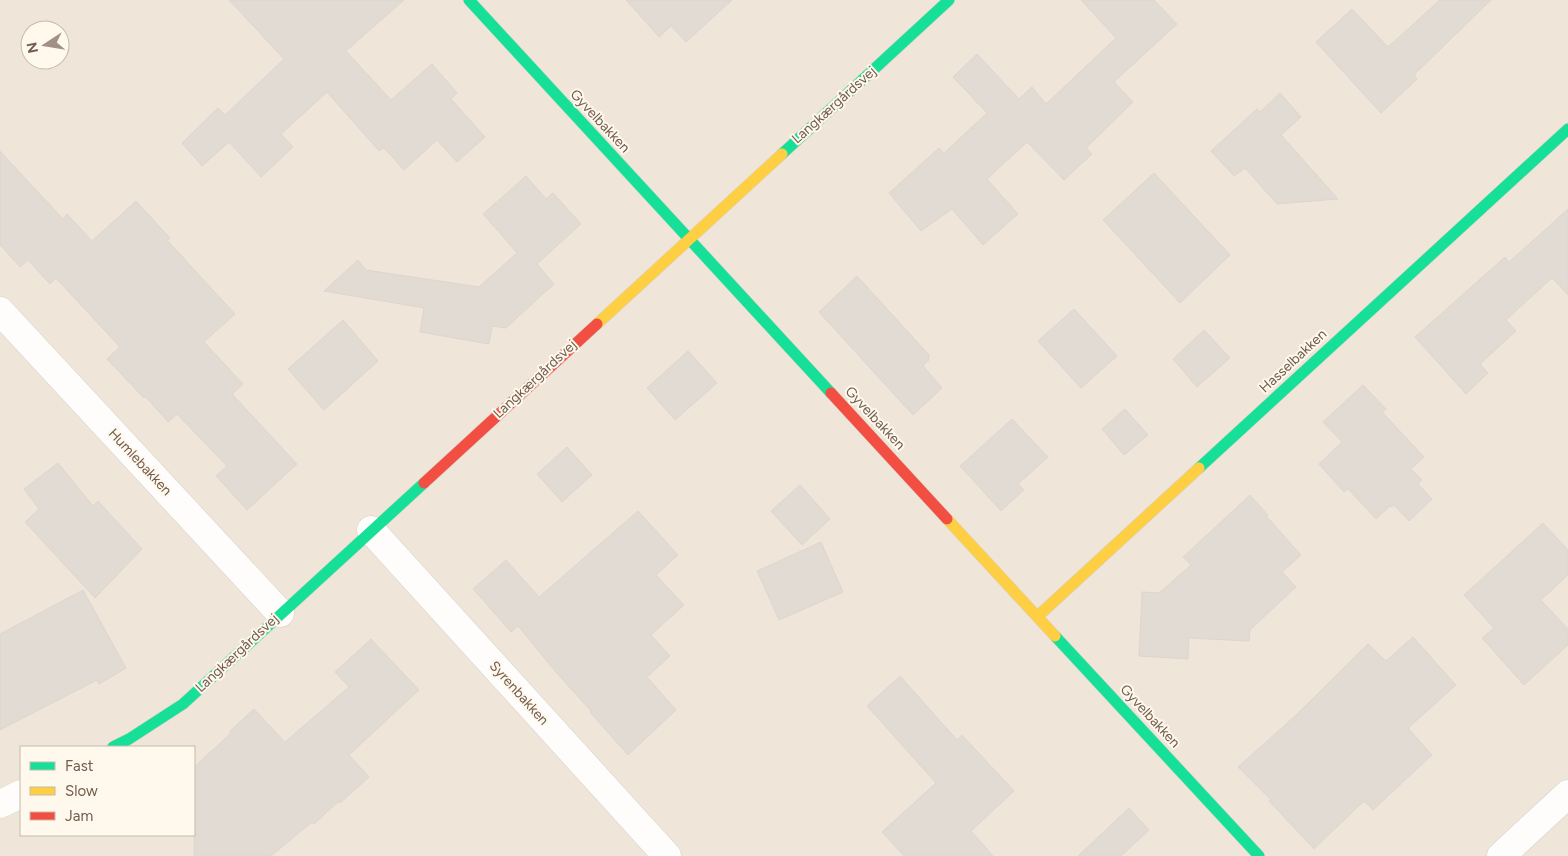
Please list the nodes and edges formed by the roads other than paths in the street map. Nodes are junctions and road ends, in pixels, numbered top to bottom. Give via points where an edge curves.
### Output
1 (469, 0) edge
2 (950, 0) edge
3 (1568, 129) edge
4 (688, 239) junction
5 (0, 311) edge
6 (371, 530) junction
7 (280, 613) junction
8 (1038, 616) junction
9 (115, 746) edge
10 (20, 794) edge
11 (1568, 794) edge
12 (0, 804) edge
13 (667, 856) edge
14 (1259, 856) edge
15 (1501, 856) edge

1 - 4 street, Gyvelbakken
2 - 4 street, Langkærgårdsvej
3 - 8 street, Hasselbakken
4 - 6 street, Langkærgårdsvej
4 - 8 street, Gyvelbakken
5 - 7 street, Humlebakken
6 - 7 street, Langkærgårdsvej
6 - 13 street, Syrenbakken
7 - 9 street, Langkærgårdsvej via 183,704
8 - 14 street, Gyvelbakken
10 - 12 street
11 - 15 street

